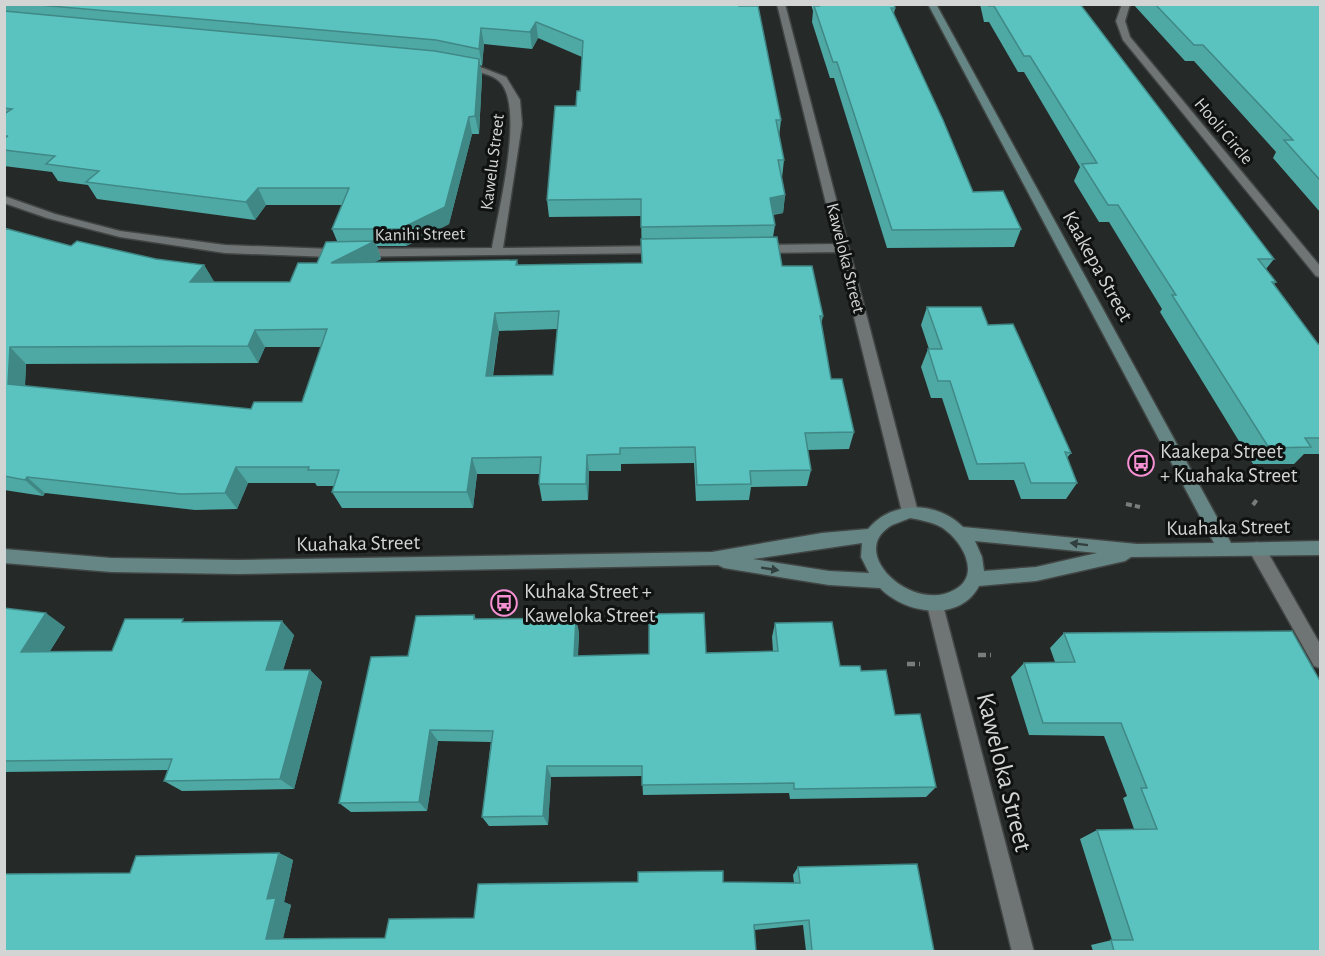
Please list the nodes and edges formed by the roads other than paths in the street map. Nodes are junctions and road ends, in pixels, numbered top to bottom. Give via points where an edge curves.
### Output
1 (782, 4) edge
2 (932, 4) edge
3 (1126, 4) edge
4 (449, 64) edge
5 (4, 199) edge
6 (843, 248) junction
7 (749, 249) edge
8 (677, 250) edge
9 (497, 251) junction
10 (1320, 273) edge
11 (910, 512) junction
12 (961, 533) junction
13 (870, 535) junction
14 (1320, 548) edge
15 (1226, 549) junction
16 (1257, 549) junction
17 (1137, 551) junction
18 (4, 556) edge
19 (712, 559) junction
20 (975, 579) junction
21 (881, 581) junction
22 (935, 605) junction
23 (1320, 660) edge
24 (1023, 951) edge

1 - 6 street, Kaweloka Street
2 - 15 street, Kaakepa Street
3 - 10 street, Hooli Circle via 1120,17 1126,38
4 - 9 street, Kawelu Street via 503,79 515,100 518,124
5 - 9 street, Kanihi Street via 120,234 214,248 330,253
6 - 7 street
6 - 11 street, Kaweloka Street
8 - 9 street, Kanihi Street
11 - 12 street via 946,522
11 - 13 street via 880,523
17 -> 12 street, Kuahaka Street
12 - 20 street via 977,564
13 - 19 street, Kuahaka Street
13 - 21 street via 871,566
14 - 16 street, Kuahaka Street
15 - 16 street, Kuahaka Street
15 - 17 street, Kuahaka Street
16 - 23 street
17 - 20 street, Kuahaka Street via 1036,574
18 - 19 street, Kuahaka Street via 111,565 237,567
19 -> 21 street, Kuahaka Street via 829,578
20 - 22 street via 967,592
21 - 22 street via 896,594
22 - 24 street, Kaweloka Street

